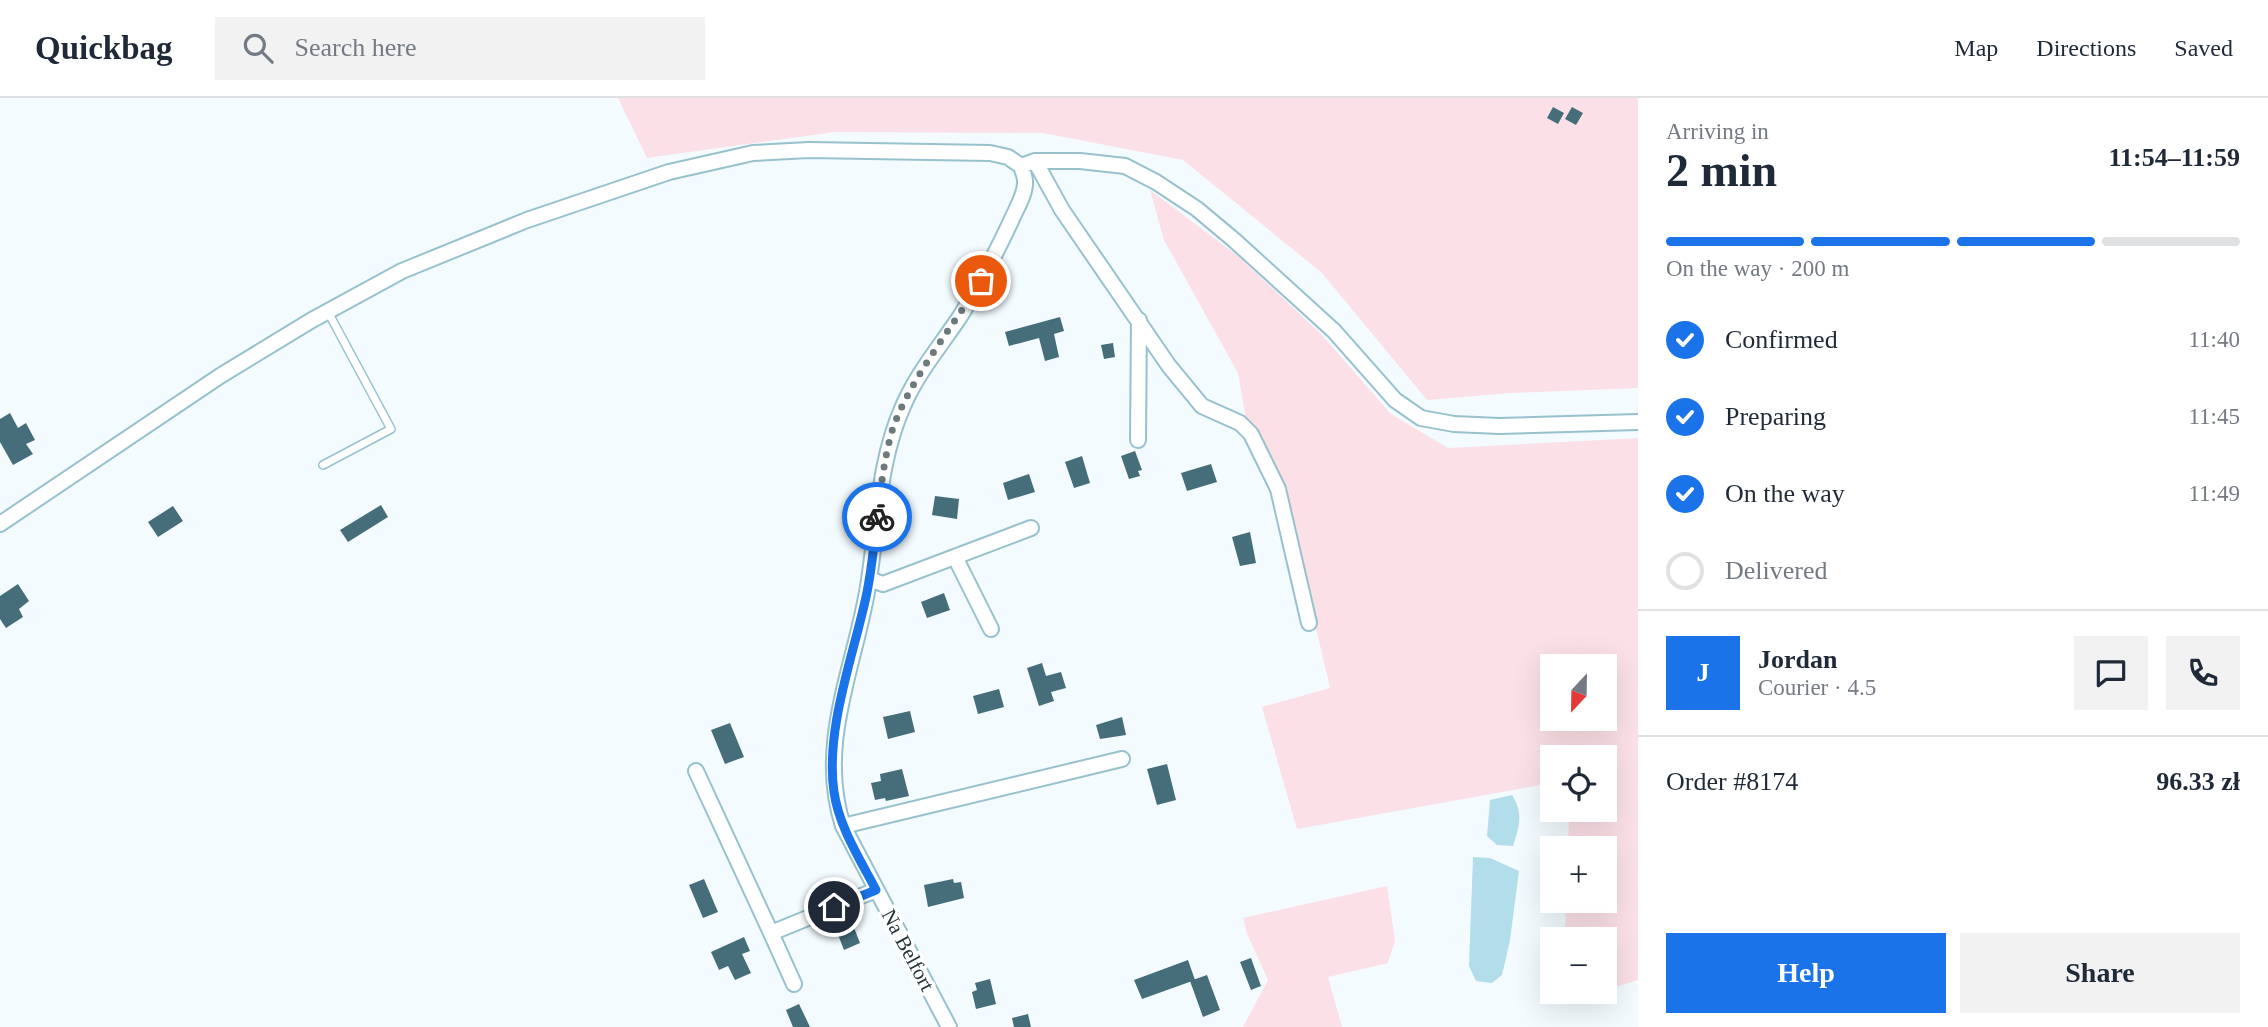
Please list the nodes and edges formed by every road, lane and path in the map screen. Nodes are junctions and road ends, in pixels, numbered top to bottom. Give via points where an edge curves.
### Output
1 (1028, 163) junction
2 (328, 311) junction
3 (1139, 320) junction
4 (1638, 422) edge
5 (1138, 440) dead end
6 (323, 465) dead end
7 (0, 524) edge
8 (1031, 528) dead end
9 (955, 557) junction
10 (869, 579) junction
11 (1309, 623) dead end
12 (991, 629) dead end
13 (1122, 759) dead end
14 (696, 771) dead end
15 (843, 826) junction
16 (876, 890) junction
17 (771, 933) junction
18 (794, 984) dead end
19 (949, 1027) edge

1 - 2 street via 990,153 783,150 726,158 527,220 402,271
1 - 3 street
1 - 4 street via 1080,161 1125,166 1156,182 1234,240 1334,331 1395,400 1421,418 1499,426
1 - 10 street, Na Belfort via 1020,200 981,281 905,401 893,430
2 - 6 lane via 391,429
2 - 7 street via 220,376
3 - 5 street
3 - 11 street via 1202,406 1240,423 1251,434 1278,489
8 - 9 street
9 - 10 street via 883,584
9 - 12 street
10 - 15 street, Na Belfort via 834,747 834,791
13 - 15 street
14 - 17 street
15 - 16 street, Na Belfort
16 - 17 street
16 - 19 street, Na Belfort
17 - 18 street

